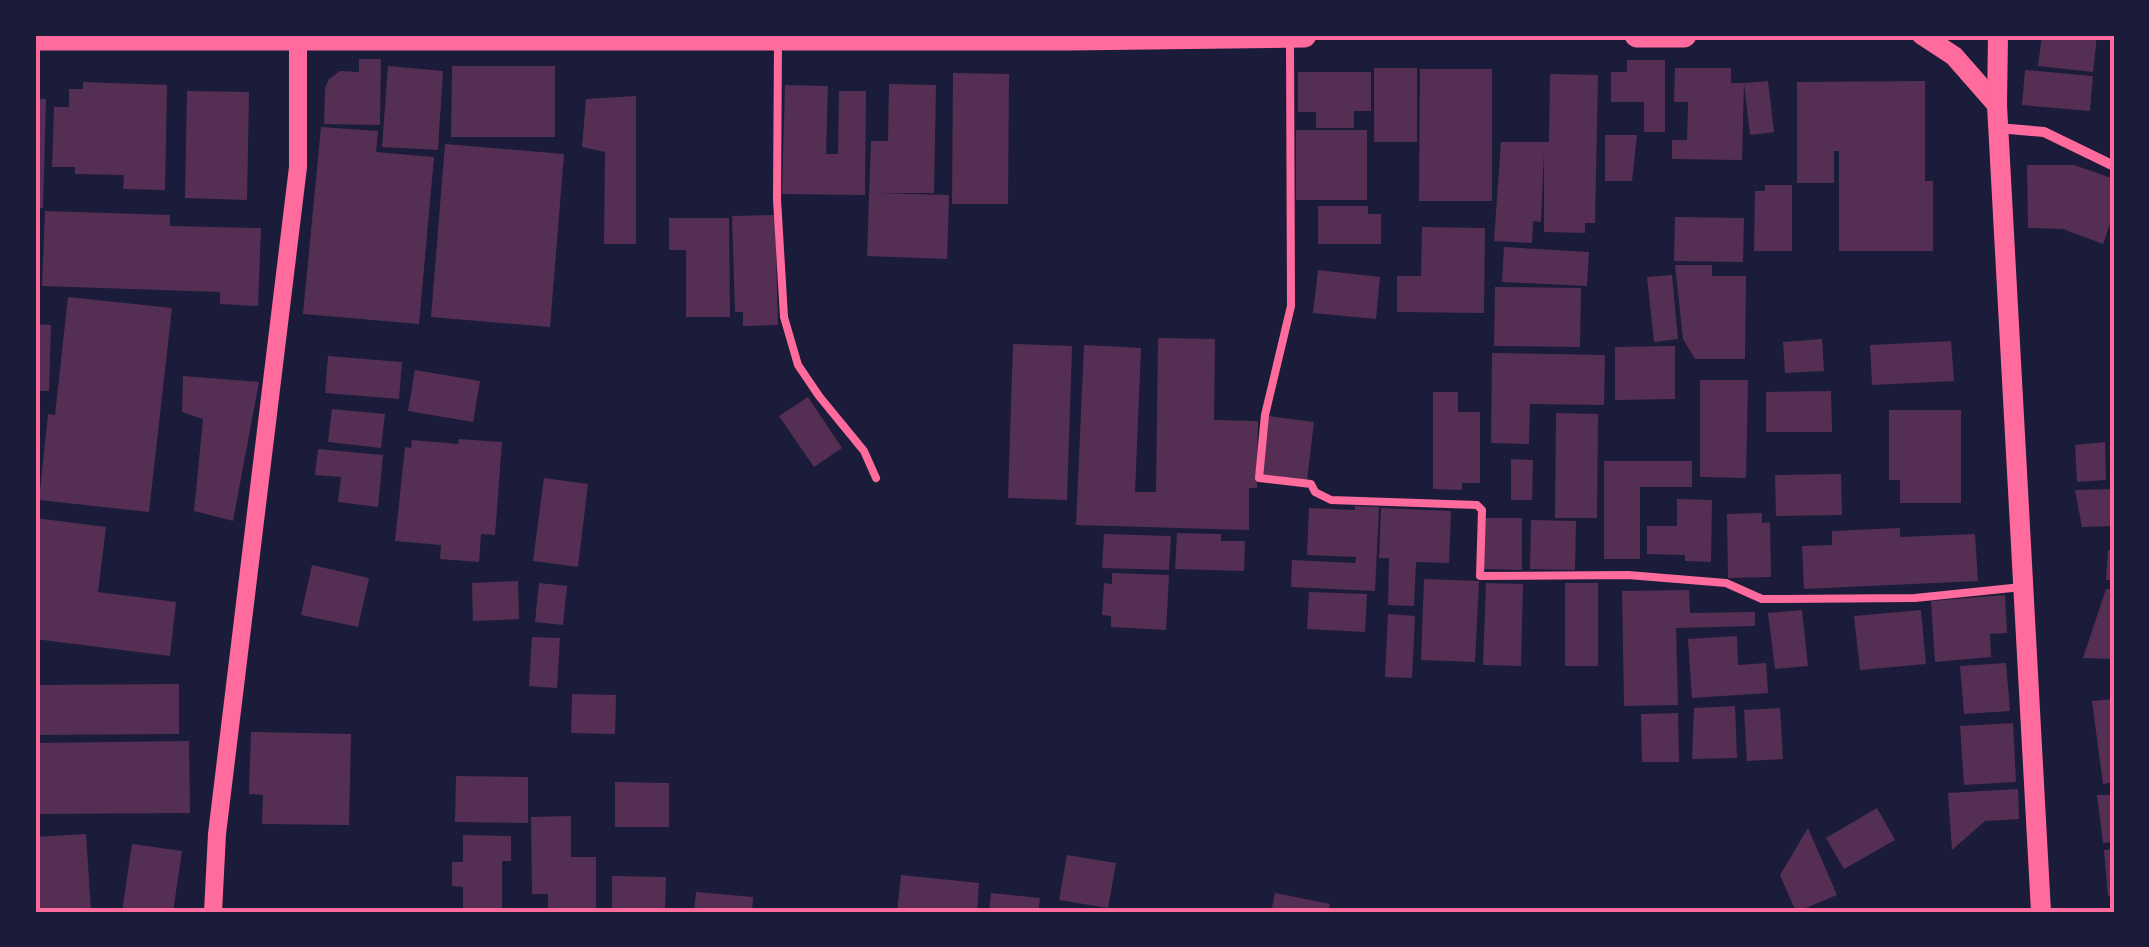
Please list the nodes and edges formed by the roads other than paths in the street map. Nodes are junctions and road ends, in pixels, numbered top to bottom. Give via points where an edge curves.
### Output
1 (1290, 35) edge
2 (1304, 35) edge
3 (1637, 35) edge
4 (1666, 35) edge
5 (1684, 35) edge
6 (1922, 35) edge
7 (1998, 35) edge
8 (298, 36) edge
9 (778, 36) edge
10 (35, 38) edge
11 (1997, 105) junction
12 (1998, 128) junction
13 (2114, 166) edge
14 (876, 478) dead end
15 (2022, 587) junction
16 (213, 912) edge
17 (2040, 912) edge

1 - 2 highway
1 - 9 highway
1 - 15 lane via 1291,306 1265,415 1259,478 1311,484 1331,500 1477,506 1480,576 1648,576 1726,583 1762,599 1915,598
3 - 4 highway
4 - 5 highway
6 - 11 main road via 1954,56
7 - 11 main road
8 - 9 highway
8 - 10 highway
8 - 16 street via 298,166
9 - 14 lane via 784,317 798,364 864,451
11 - 12 main road
12 - 13 street via 2044,132
12 - 15 main road
15 - 17 main road

